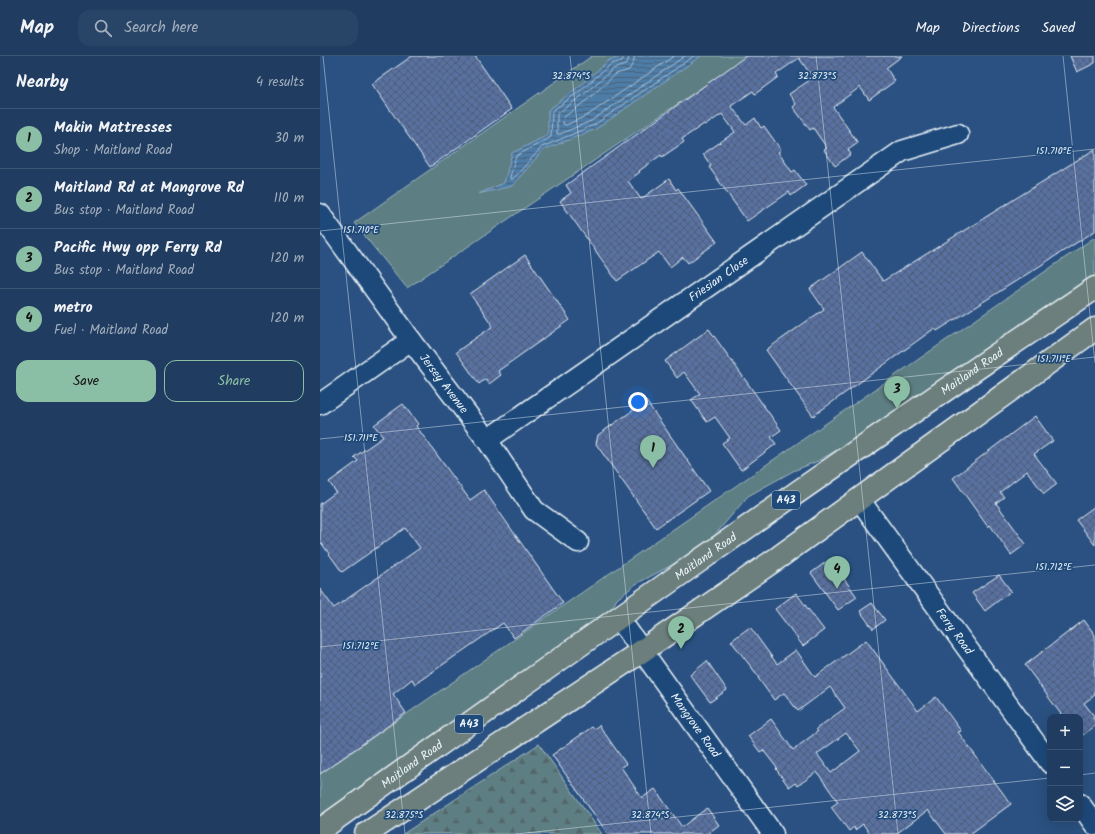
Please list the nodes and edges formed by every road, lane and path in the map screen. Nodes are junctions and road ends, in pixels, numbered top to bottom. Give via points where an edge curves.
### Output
1 (958, 134) dead end
2 (320, 214) edge
3 (1095, 288) edge
4 (1095, 328) edge
5 (411, 340) junction
6 (320, 404) edge
7 (486, 440) junction
8 (859, 500) junction
9 (578, 542) dead end
10 (618, 617) junction
11 (642, 651) junction
12 (1047, 759) edge
13 (1083, 808) edge
14 (1095, 825) edge
15 (320, 830) edge
16 (366, 834) edge
17 (773, 834) edge

1 - 7 street, Friesian Close via 902,151
2 - 5 street, Jersey Avenue
3 - 10 highway, Maitland Road / A43
4 - 8 highway
5 - 6 street
5 - 7 street, Jersey Avenue
7 - 9 street, Jersey Avenue via 534,510
8 - 11 highway
8 - 12 street, Ferry Road
10 - 11 street, Mangrove Road
10 - 15 highway, Maitland Road / A43
11 - 16 highway
11 - 17 street, Mangrove Road
13 - 14 street

